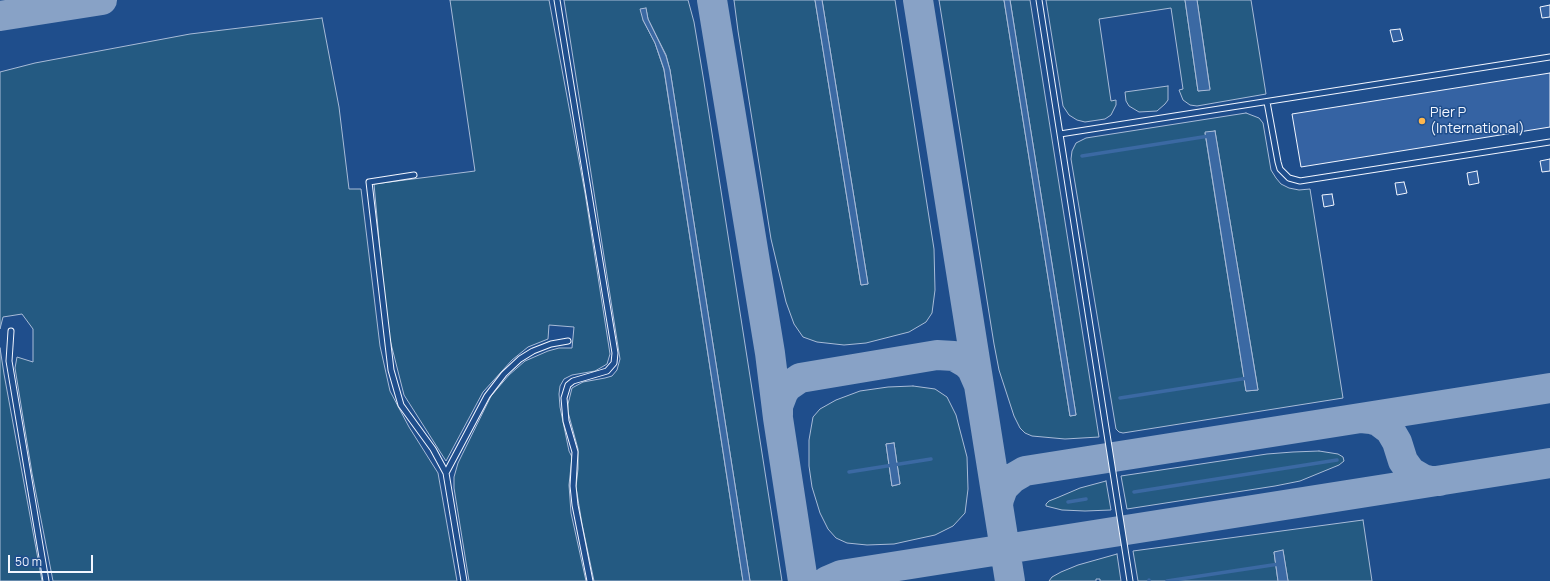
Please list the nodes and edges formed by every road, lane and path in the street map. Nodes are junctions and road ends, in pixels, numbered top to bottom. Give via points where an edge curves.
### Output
1 (557, 0) edge
2 (1039, 0) edge
3 (1550, 57) edge
4 (1267, 102) junction
5 (1060, 134) junction
6 (1550, 142) edge
7 (414, 175) dead end
8 (11, 331) dead end
9 (568, 341) dead end
10 (446, 473) junction
11 (46, 581) edge
12 (464, 581) edge
13 (590, 581) edge
14 (1130, 581) edge

1 - 13 lane via 615,353 614,363 607,371 573,381 568,385 564,398 566,421 575,452 575,505
2 - 5 lane
3 - 4 lane
4 - 5 lane
4 - 6 lane via 1280,169 1289,178 1300,181
5 - 14 lane
7 - 10 lane via 369,182 391,370 401,405 433,449
8 - 11 lane via 9,361
9 - 10 lane via 532,351 504,374 487,396
10 - 12 lane

